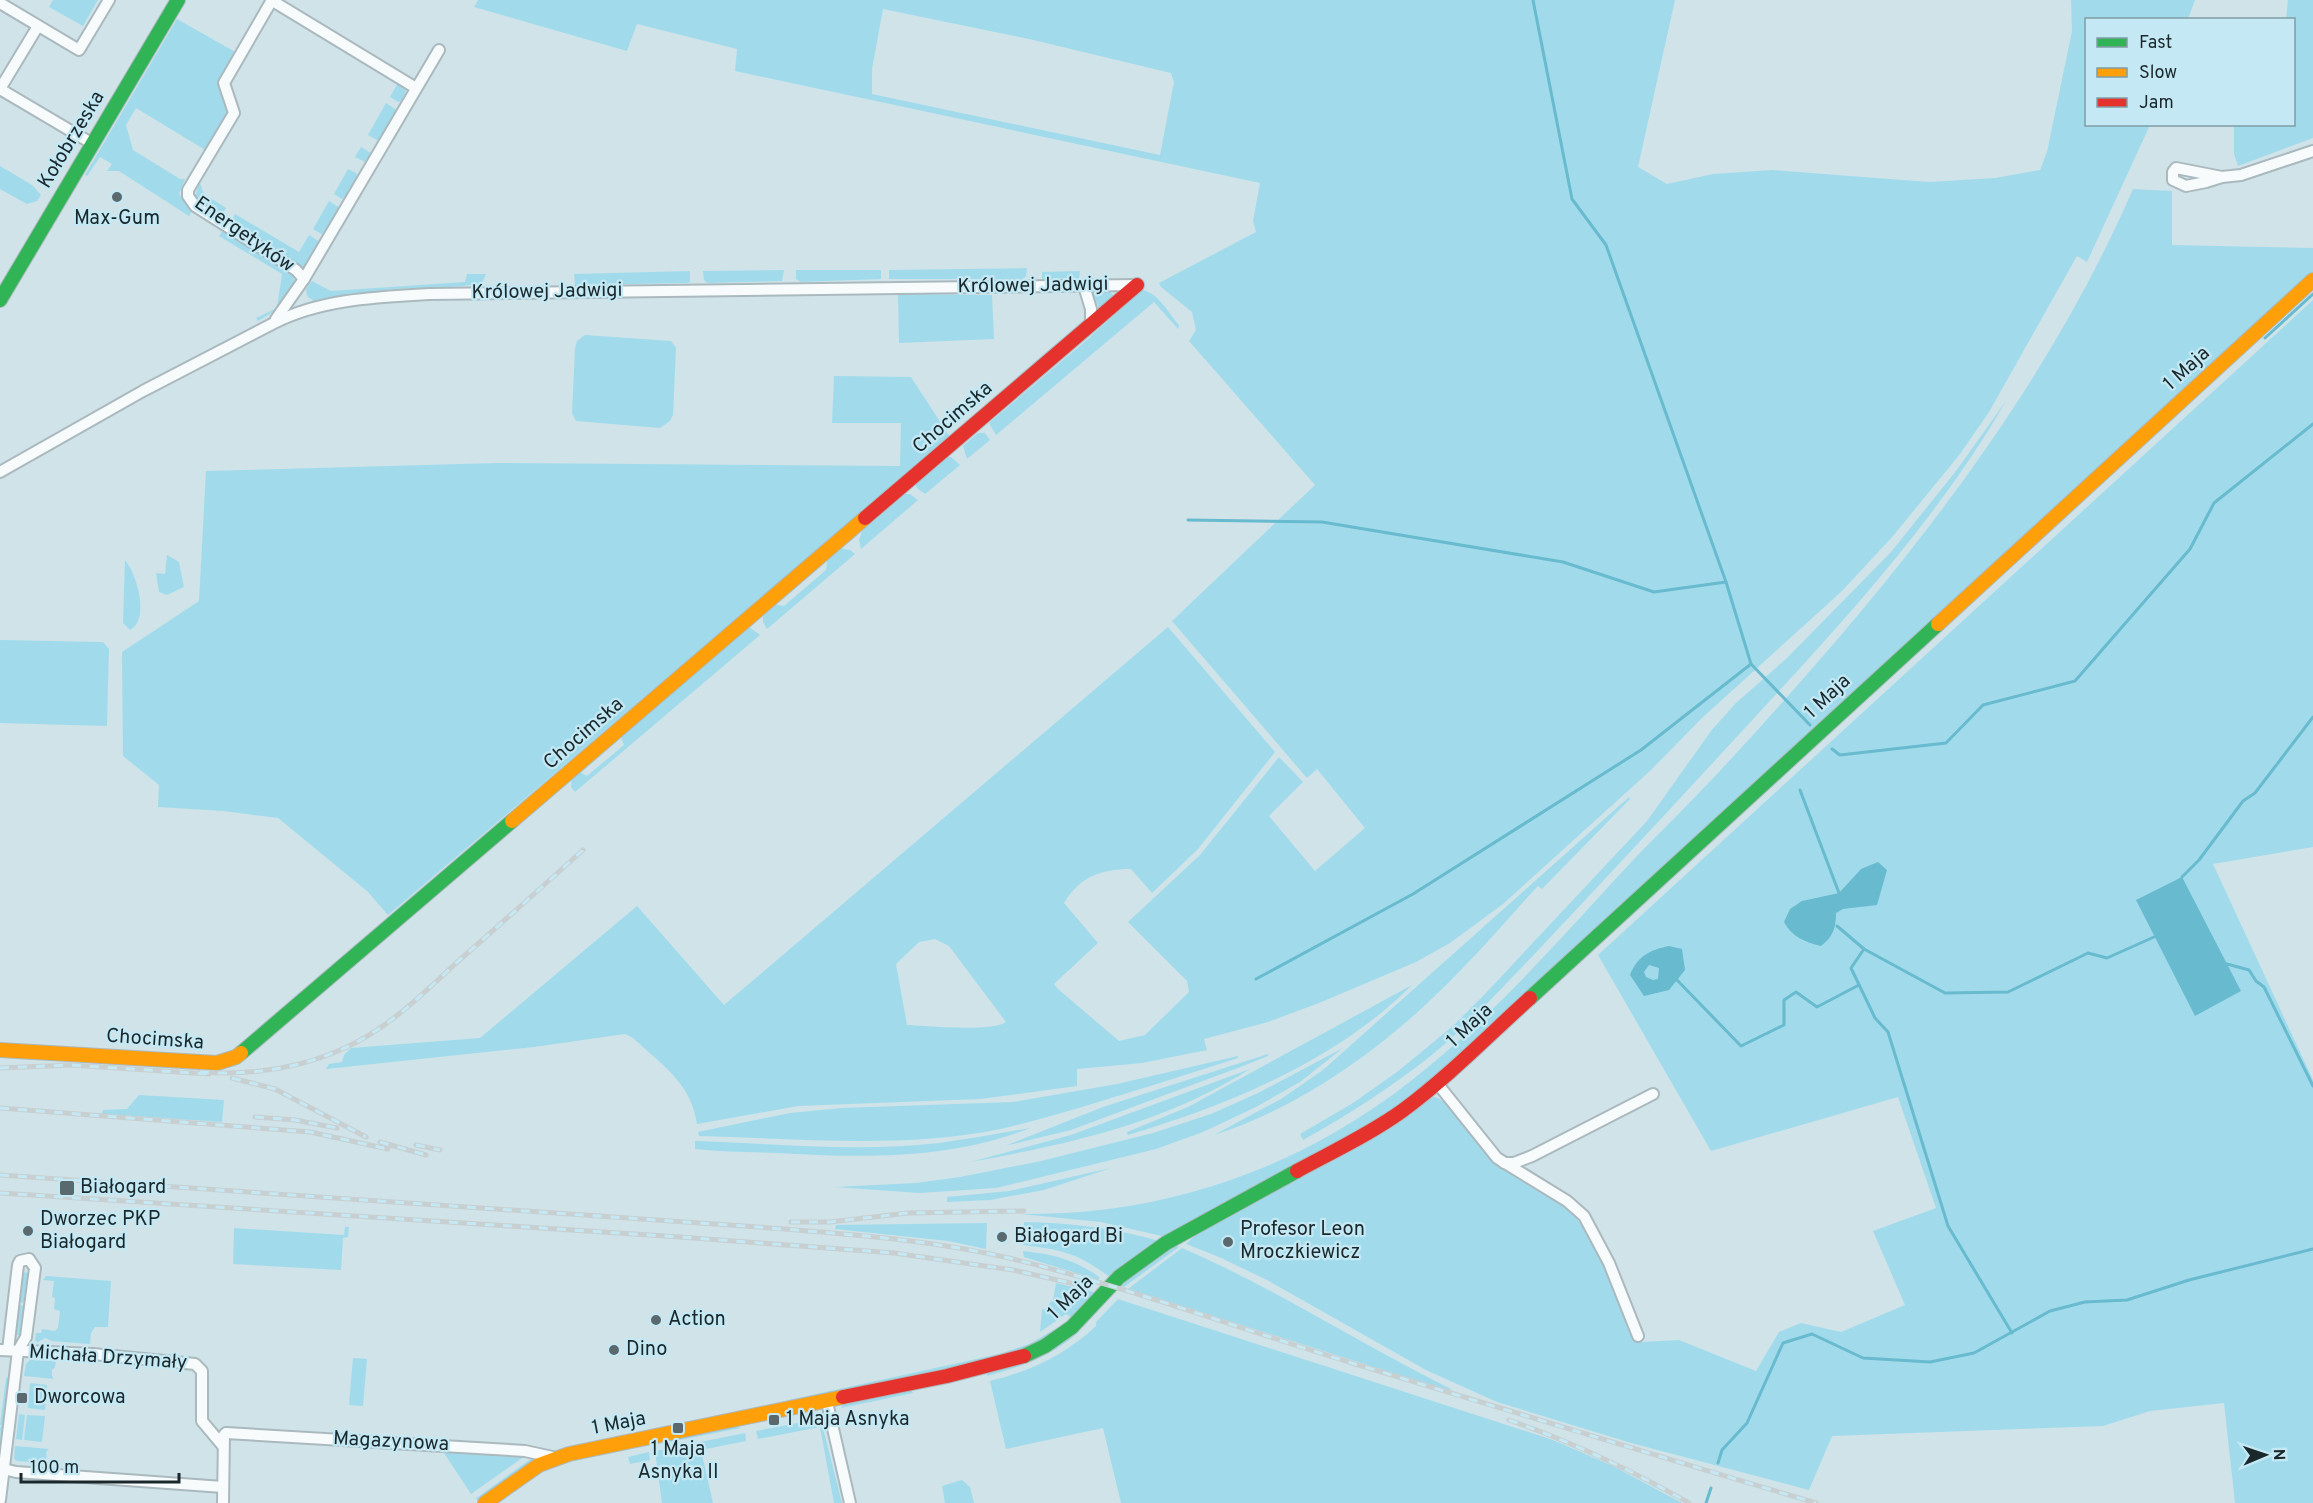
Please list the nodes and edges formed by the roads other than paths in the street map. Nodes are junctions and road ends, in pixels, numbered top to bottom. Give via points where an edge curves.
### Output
1 (109, 0) edge
2 (178, 0) edge
3 (272, 0) edge
4 (0, 3) edge
5 (38, 26) junction
6 (438, 50) dead end
7 (416, 88) junction
8 (0, 89) edge
9 (93, 144) junction
10 (2313, 151) edge
11 (2222, 177) dead end
12 (2313, 280) edge
13 (301, 284) junction
14 (1137, 285) joint
15 (1084, 286) junction
16 (0, 300) edge
17 (307, 310) junction
18 (274, 323) junction
19 (1091, 324) junction
20 (0, 472) edge
21 (0, 1050) edge
22 (1437, 1083) junction
23 (1653, 1094) dead end
24 (1504, 1163) junction
25 (1638, 1336) dead end
26 (8, 1350) edge
27 (828, 1402) junction
28 (223, 1446) junction
29 (557, 1458) junction
30 (2, 1468) edge
31 (223, 1487) junction
32 (0, 1500) edge
33 (223, 1503) edge
34 (485, 1503) edge
35 (850, 1503) edge

1 - 5 street via 80,50
2 - 9 street, Kołobrzeska
3 - 7 street
3 - 13 street, Energetyków via 224,83 234,113 188,196 195,206 296,270
4 - 5 street
5 - 8 street
6 - 7 street, Energetyków
7 - 13 street, Energetyków
8 - 9 street
9 - 16 street, Kołobrzeska
10 - 11 street
12 - 22 street, 1 Maja
13 - 17 street, Energetyków
13 - 18 street, Energetyków
14 - 15 street, Królowej Jadwigi
14 - 19 street, Chocimska
15 - 17 street, Królowej Jadwigi via 429,294 370,298
15 - 19 street
17 - 18 street, Królowej Jadwigi
18 - 20 street, Królowej Jadwigi
19 - 21 street, Chocimska via 236,1057 216,1063
22 - 24 street
22 - 27 street, 1 Maja via 1364,1136 1154,1251 1119,1277 1072,1327 1045,1346 982,1368
23 - 24 street via 1532,1156
24 - 25 street via 1567,1201 1584,1216 1609,1263
26 - 26 street via 26,1338 35,1268 29,1259 18,1265
26 - 28 street, Michała Drzymały via 195,1364 202,1371 202,1421
26 - 30 street
27 - 29 street, 1 Maja
27 - 35 street
28 - 29 street, Magazynowa via 225,1434 513,1450
28 - 31 street
29 - 34 street, 1 Maja via 531,1470
30 - 31 street
30 - 32 street
31 - 33 street

